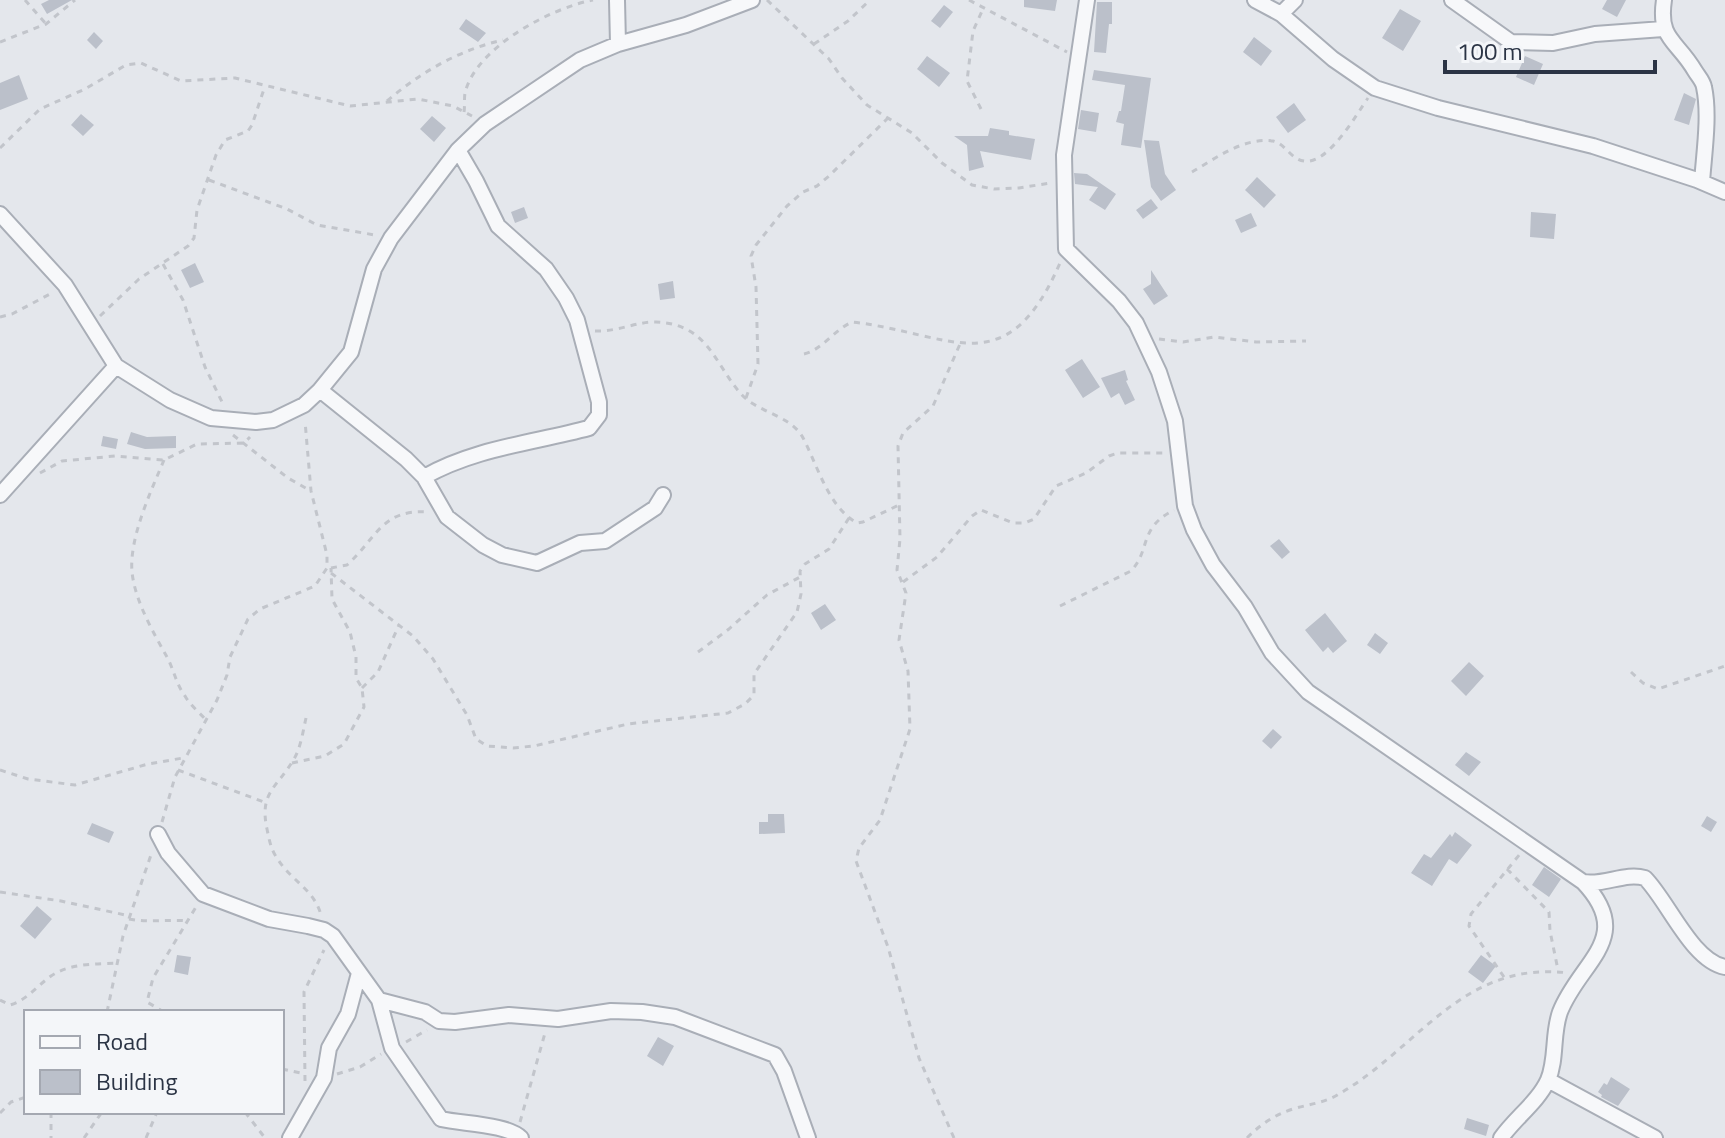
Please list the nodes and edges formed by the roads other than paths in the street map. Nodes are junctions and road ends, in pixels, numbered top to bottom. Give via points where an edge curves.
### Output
1 (617, 0) edge
2 (752, 0) edge
3 (1087, 0) edge
4 (1255, 0) edge
5 (1295, 0) edge
6 (1452, 0) edge
7 (1664, 0) edge
8 (1281, 14) junction
9 (1663, 29) junction
10 (618, 44) junction
11 (458, 150) junction
12 (1702, 182) junction
13 (1725, 192) edge
14 (0, 214) edge
15 (116, 366) junction
16 (320, 390) junction
17 (424, 477) junction
18 (0, 495) edge
19 (663, 495) dead end
20 (158, 834) road end
21 (1583, 882) junction
22 (1725, 967) edge
23 (359, 973) junction
24 (379, 1000) junction
25 (1548, 1080) junction
26 (519, 1136) edge
27 (290, 1138) edge
28 (808, 1138) edge
29 (1501, 1138) edge
30 (1655, 1138) edge

1 - 10 street
2 - 10 street
3 - 21 street via 1063,180 1066,249 1119,301 1144,338 1175,421 1185,506 1213,565 1294,678
4 - 8 street
5 - 8 street
6 - 9 street via 1511,42 1553,43
7 - 9 street
8 - 12 street via 1375,88 1593,146
9 - 12 street via 1704,85
10 - 11 street via 580,60 485,124
11 - 16 street via 391,238 374,269 351,352
11 - 17 street via 498,226 546,269 566,298 599,415 589,428 451,462
12 - 13 street
14 - 15 street via 65,285
15 - 16 street via 170,400 232,427 273,420 304,405
15 - 18 street
16 - 17 street
17 - 19 street via 447,517 483,545 537,563 580,543 605,541 655,508
20 - 23 street via 203,894 269,919 324,930
21 - 22 street via 1645,878 1698,950
21 - 25 street via 1600,903 1606,927 1599,952 1560,1012
23 - 24 street
23 - 27 street via 353,1002 329,1048 325,1076
24 - 26 street via 392,1048 441,1119
24 - 28 street via 455,1022 611,1011 675,1017 775,1055
25 - 29 street
25 - 30 street

